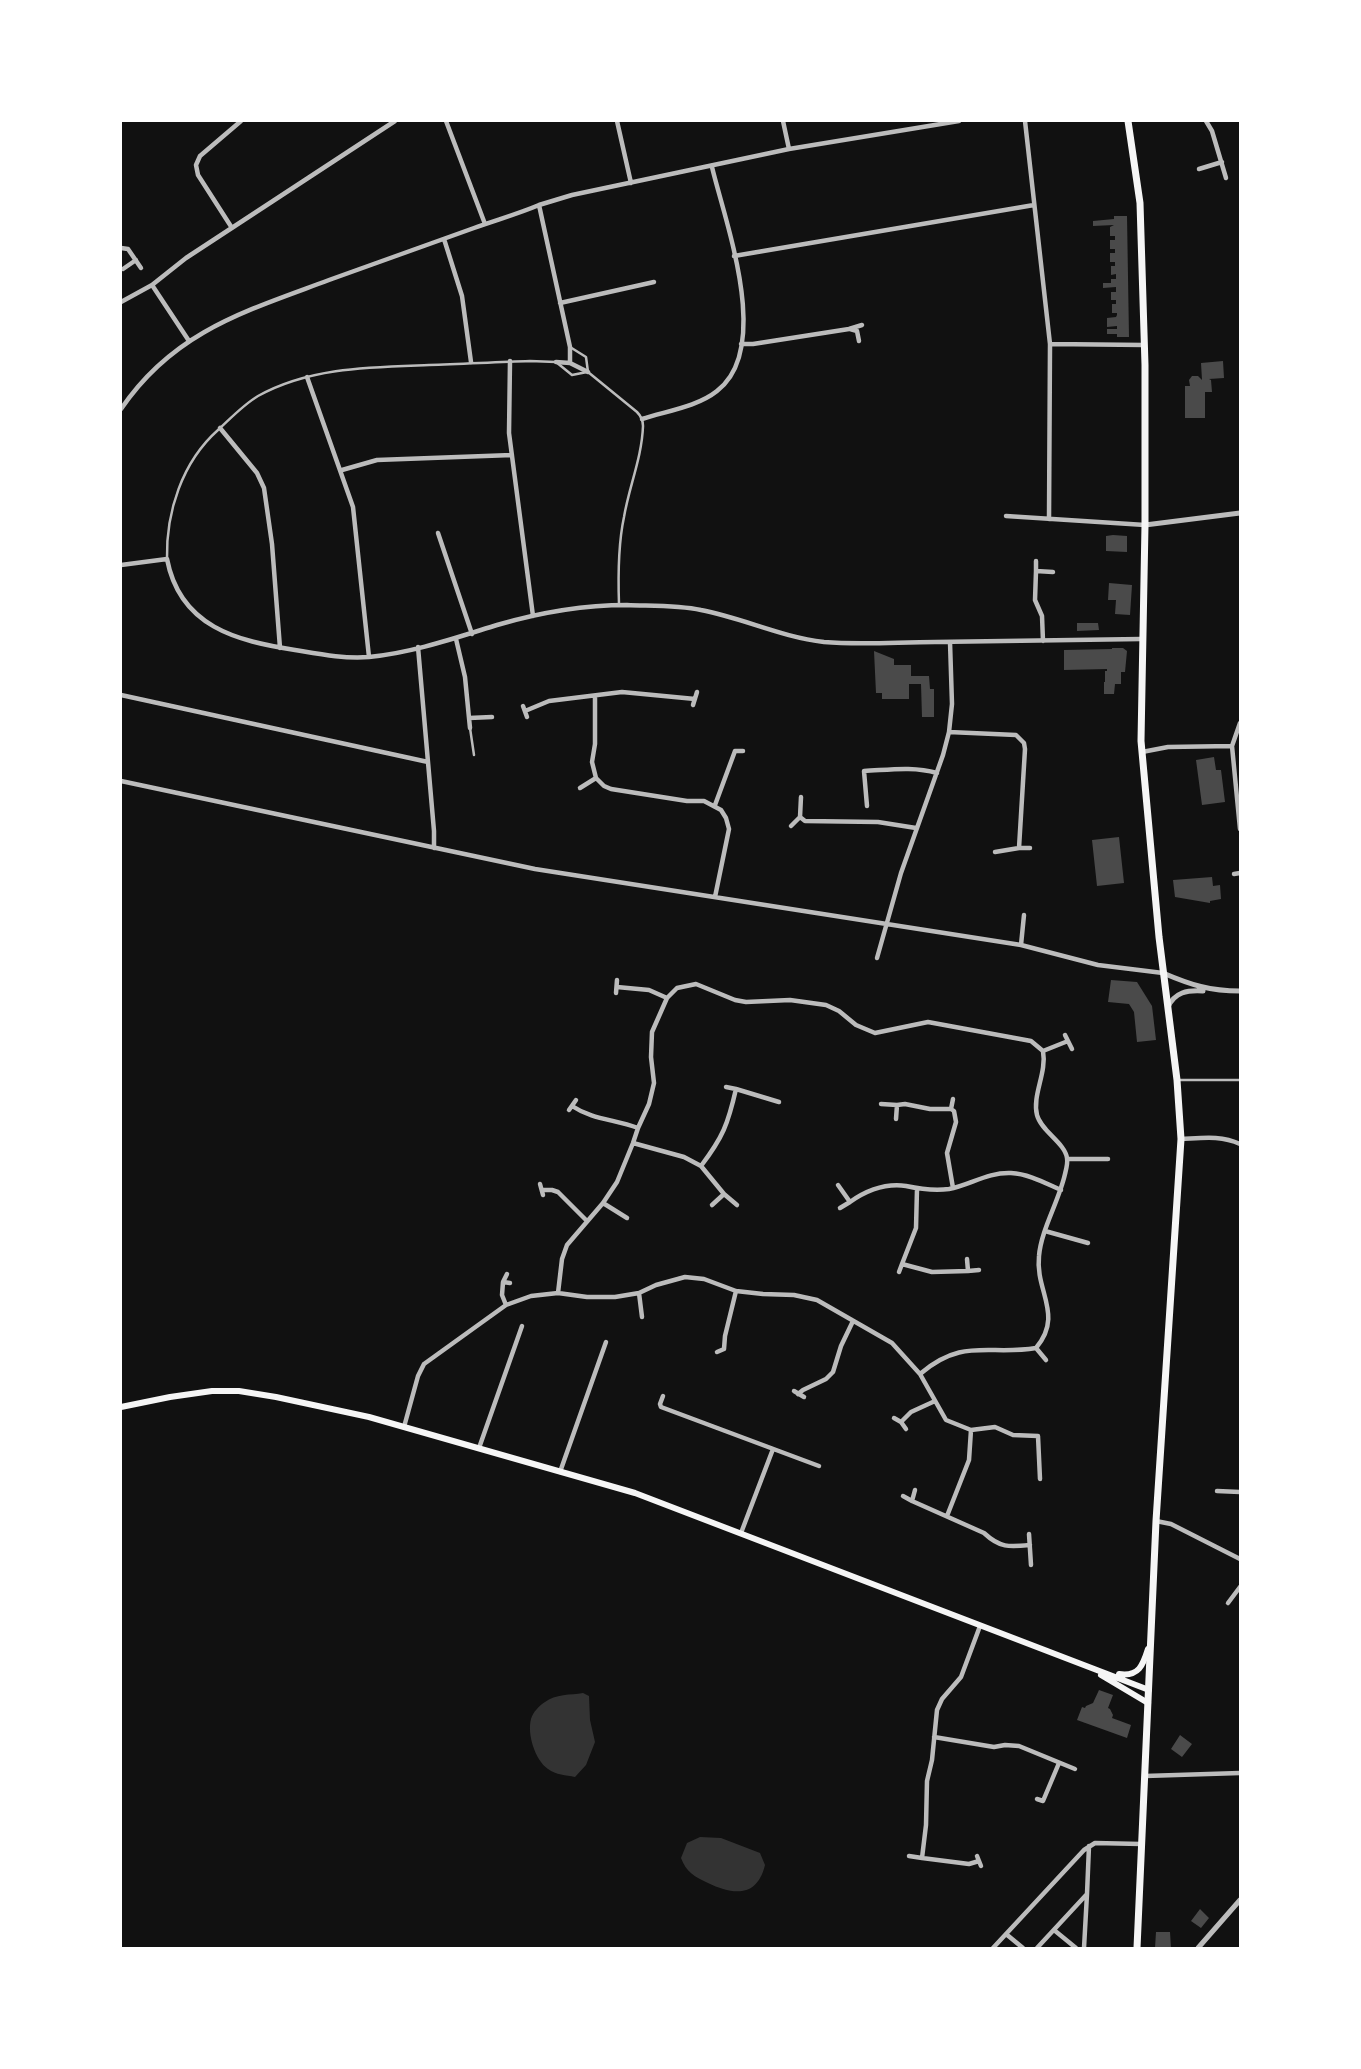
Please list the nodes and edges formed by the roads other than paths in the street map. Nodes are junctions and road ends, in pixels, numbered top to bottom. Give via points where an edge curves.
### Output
1 (241, 121) edge
2 (396, 121) edge
3 (446, 121) edge
4 (617, 121) edge
5 (783, 121) edge
6 (959, 121) edge
7 (1025, 121) edge
8 (1128, 121) edge
9 (1206, 121) edge
10 (789, 149) junction
11 (1222, 162) junction
12 (712, 167) junction
13 (1199, 169) dead end
14 (1226, 178) dead end
15 (631, 183) junction
16 (539, 205) junction
17 (1034, 205) junction
18 (485, 224) junction
19 (233, 228) junction
20 (444, 239) junction
21 (121, 248) edge
22 (734, 256) junction
23 (136, 260) junction
24 (141, 268) dead end
25 (123, 269) dead end
26 (654, 282) dead end
27 (152, 285) junction
28 (121, 302) edge
29 (560, 303) junction
30 (862, 325) dead end
31 (849, 329) junction
32 (189, 341) junction
33 (859, 341) dead end
34 (741, 344) junction
35 (1050, 344) junction
36 (1144, 345) junction
37 (570, 347) junction
38 (510, 361) junction
39 (471, 362) junction
40 (556, 362) junction
41 (570, 363) junction
42 (588, 372) junction
43 (307, 377) junction
44 (121, 409) edge
45 (642, 419) junction
46 (220, 428) junction
47 (512, 455) junction
48 (342, 470) junction
49 (1240, 513) edge
50 (1006, 516) dead end
51 (1049, 519) junction
52 (1145, 524) junction
53 (438, 533) dead end
54 (167, 559) junction
55 (1036, 561) dead end
56 (121, 565) edge
57 (1036, 571) junction
58 (1052, 572) dead end
59 (619, 605) junction
60 (533, 616) junction
61 (472, 634) junction
62 (456, 639) junction
63 (1142, 639) junction
64 (1043, 641) junction
65 (950, 642) junction
66 (418, 647) junction
67 (279, 648) junction
68 (369, 657) junction
69 (697, 692) dead end
70 (121, 695) edge
71 (595, 696) junction
72 (492, 717) dead end
73 (469, 718) junction
74 (527, 718) dead end
75 (1240, 723) edge
76 (470, 728) joint
77 (949, 732) junction
78 (1232, 746) junction
79 (743, 751) dead end
80 (1142, 752) junction
81 (474, 755) dead end
82 (428, 762) junction
83 (936, 773) junction
84 (596, 778) junction
85 (121, 781) edge
86 (1238, 781) edge
87 (580, 788) dead end
88 (801, 797) dead end
89 (715, 805) junction
90 (867, 806) dead end
91 (800, 817) junction
92 (791, 827) dead end
93 (916, 828) junction
94 (1240, 829) edge
95 (434, 848) junction
96 (1019, 848) junction
97 (1030, 848) dead end
98 (995, 852) dead end
99 (715, 897) junction
100 (1024, 915) dead end
101 (887, 924) junction
102 (1021, 945) junction
103 (877, 957) dead end
104 (1163, 973) junction
105 (617, 980) dead end
106 (1216, 991) junction
107 (1240, 991) edge
108 (667, 998) junction
109 (1167, 1008) junction
110 (1072, 1049) dead end
111 (1043, 1051) junction
112 (1177, 1080) junction
113 (1240, 1080) edge
114 (726, 1087) dead end
115 (737, 1089) junction
116 (953, 1099) dead end
117 (576, 1100) dead end
118 (779, 1102) dead end
119 (881, 1104) dead end
120 (897, 1105) junction
121 (951, 1110) junction
122 (896, 1119) dead end
123 (638, 1128) junction
124 (1181, 1139) junction
125 (633, 1143) junction
126 (1240, 1144) edge
127 (1068, 1159) junction
128 (1108, 1159) dead end
129 (701, 1166) junction
130 (838, 1185) dead end
131 (953, 1188) junction
132 (917, 1189) junction
133 (542, 1190) dead end
134 (1062, 1190) junction
135 (724, 1194) junction
136 (850, 1202) junction
137 (603, 1203) junction
138 (712, 1205) dead end
139 (737, 1205) dead end
140 (840, 1208) dead end
141 (626, 1218) dead end
142 (587, 1221) junction
143 (1045, 1231) junction
144 (1088, 1243) dead end
145 (967, 1259) dead end
146 (902, 1264) junction
147 (979, 1270) dead end
148 (968, 1271) junction
149 (899, 1272) dead end
150 (507, 1274) dead end
151 (503, 1282) junction
152 (510, 1283) dead end
153 (736, 1291) junction
154 (558, 1293) junction
155 (639, 1293) junction
156 (506, 1305) junction
157 (642, 1317) dead end
158 (853, 1321) junction
159 (522, 1326) dead end
160 (606, 1342) dead end
161 (1037, 1348) junction
162 (717, 1352) dead end
163 (1046, 1360) dead end
164 (920, 1374) junction
165 (799, 1394) dead end
166 (663, 1396) dead end
167 (935, 1401) junction
168 (121, 1407) edge
169 (894, 1418) dead end
170 (901, 1422) junction
171 (404, 1427) junction
172 (906, 1429) dead end
173 (971, 1430) junction
174 (478, 1449) junction
175 (773, 1449) junction
176 (819, 1466) dead end
177 (560, 1472) junction
178 (1040, 1479) dead end
179 (915, 1490) dead end
180 (1217, 1491) dead end
181 (1240, 1492) edge
182 (903, 1496) dead end
183 (912, 1501) junction
184 (947, 1516) junction
185 (1156, 1521) junction
186 (741, 1533) junction
187 (1029, 1534) dead end
188 (1030, 1545) junction
189 (1240, 1559) edge
190 (1031, 1565) dead end
191 (1240, 1587) edge
192 (1228, 1602) dead end
193 (980, 1626) junction
194 (1151, 1638) junction
195 (1093, 1670) junction
196 (1149, 1690) junction
197 (1148, 1703) junction
198 (934, 1737) junction
199 (1059, 1763) junction
200 (1074, 1769) dead end
201 (1240, 1773) edge
202 (1145, 1776) junction
203 (1043, 1801) dead end
204 (1142, 1844) junction
205 (1089, 1846) junction
206 (909, 1856) dead end
207 (922, 1858) junction
208 (979, 1861) dead end
209 (1087, 1894) junction
210 (1240, 1899) edge
211 (1054, 1930) junction
212 (1006, 1934) junction
213 (993, 1948) edge
214 (1023, 1948) edge
215 (1037, 1948) edge
216 (1076, 1948) edge
217 (1084, 1948) edge
218 (1137, 1948) edge
219 (1198, 1948) edge

1 - 19 street via 200,156 196,165
2 - 19 street
3 - 18 street
4 - 15 street
5 - 10 street
6 - 10 street
7 - 17 street
8 - 36 main road via 1140,203
9 - 11 street
10 - 12 street
11 - 13 street
11 - 14 street
12 - 15 street
12 - 22 street
15 - 16 street
16 - 18 street
16 - 29 street
17 - 22 street
17 - 35 street
18 - 20 street
19 - 27 street
20 - 32 street via 242,313
20 - 39 street via 463,296
21 - 23 street via 128,249
22 - 34 street via 743,293
23 - 24 street
23 - 25 street
26 - 29 street
27 - 28 street
27 - 32 street
29 - 37 street
30 - 31 street
31 - 33 street via 857,331
31 - 34 street
32 - 44 street via 156,367
34 - 45 street via 733,372 717,391
35 - 36 street
35 - 51 street
36 - 52 main road
37 - 41 street
37 - 42 lane via 586,357
38 - 39 lane
38 - 40 lane
38 - 47 street
39 - 43 lane via 364,367
40 - 41 street
40 - 42 lane via 572,375
41 - 42 street
42 - 45 lane
43 - 46 lane via 260,395
43 - 48 street
45 - 59 lane via 622,528
46 - 54 lane via 194,457 179,488 169,523
46 - 67 street via 264,488
47 - 48 street via 377,460
47 - 60 street
48 - 68 street via 357,531
49 - 52 street
50 - 51 street
51 - 52 street
52 - 63 main road
53 - 61 street
54 - 56 street
54 - 67 street via 184,598 205,621 232,637
55 - 57 street
57 - 58 street
57 - 64 street via 1035,600 1042,616
59 - 60 street
59 - 65 street via 703,610 823,642
60 - 61 street
61 - 62 street
62 - 66 street
62 - 73 street
63 - 64 street
63 - 80 main road
64 - 65 street
65 - 77 street
66 - 68 street
66 - 82 street
67 - 68 street
69 - 71 street via 694,702 631,692
70 - 82 street
71 - 74 street via 524,708
71 - 84 street via 592,762
72 - 73 street
73 - 76 street
75 - 78 street
76 - 81 lane
77 - 83 street
77 - 96 street via 1012,735 1024,743
78 - 80 street
78 - 86 street
79 - 89 street via 733,749
80 - 104 main road
82 - 95 street
83 - 90 street via 864,771
83 - 93 street
84 - 87 street
84 - 89 street via 611,789
85 - 95 street
86 - 94 street
88 - 91 street
89 - 99 street via 729,829
91 - 92 street
91 - 93 street via 805,821 878,822
93 - 101 street
95 - 99 street
96 - 97 street
96 - 98 street
99 - 101 street
100 - 102 street
101 - 102 street
101 - 103 street
102 - 104 street via 1098,965
104 - 106 street
104 - 109 main road
105 - 108 street via 617,990 649,990
106 - 107 street
106 - 109 street via 1185,992 1175,996
108 - 111 street via 677,988 696,984 746,1002 790,1000 826,1005 875,1032 928,1023 1031,1041
108 - 123 street via 652,1032 654,1083
109 - 112 main road
110 - 111 street via 1066,1038
111 - 127 street via 1036,1113
112 - 113 lane
112 - 124 main road
114 - 115 street
115 - 118 street
115 - 129 street via 729,1121
116 - 121 street
117 - 123 street via 570,1108 589,1117
119 - 120 street
120 - 121 street
120 - 122 street
121 - 131 street via 956,1122 947,1159
123 - 125 street
124 - 126 street via 1216,1137
124 - 185 main road
125 - 129 street
125 - 137 street
127 - 128 street
127 - 134 street
129 - 135 street
130 - 136 street
131 - 132 street
131 - 134 street via 1009,1173
132 - 136 street via 877,1188
132 - 146 street via 916,1228
133 - 142 street via 558,1192
134 - 143 street
135 - 138 street
135 - 139 street
136 - 140 street
137 - 141 street
137 - 142 street
142 - 154 street via 564,1251
143 - 144 street
143 - 161 street via 1038,1263 1048,1329
145 - 148 street
146 - 148 street via 932,1272
146 - 149 street
147 - 148 street
150 - 151 street
151 - 152 street
151 - 156 street
153 - 155 street via 685,1277
153 - 158 street via 810,1298
153 - 162 street via 724,1336 727,1350
154 - 155 street via 615,1297
154 - 156 street
155 - 157 street
156 - 171 street via 424,1364
158 - 164 street via 892,1343
158 - 165 street via 833,1372
159 - 174 street
160 - 177 street
161 - 163 street
161 - 164 street via 958,1352
164 - 167 street
166 - 175 street via 661,1407
167 - 170 street
167 - 173 street via 946,1420
168 - 171 main road via 212,1391 239,1391
169 - 170 street
170 - 172 street
171 - 174 main road
173 - 178 street via 995,1427 1013,1435 1038,1436
173 - 184 street via 969,1460
174 - 177 main road
175 - 176 street
175 - 186 street
177 - 186 main road via 635,1493
179 - 183 street
180 - 181 street
182 - 183 street
183 - 184 street
184 - 188 street via 1002,1546
185 - 189 street
185 - 194 main road
186 - 193 main road
187 - 188 street
188 - 190 street
191 - 192 street
193 - 195 main road
193 - 198 street via 961,1677 938,1704
194 - 195 main road via 1143,1666 1136,1672 1125,1675
194 - 196 main road
195 - 196 main road
195 - 197 main road
196 - 197 main road
197 - 202 main road
198 - 199 street via 994,1747 1018,1745
198 - 207 street
199 - 200 street
199 - 203 street
201 - 202 street
202 - 204 main road
204 - 205 street
204 - 218 main road
205 - 209 street
205 - 212 street
206 - 207 street
207 - 208 street via 969,1864
209 - 211 street
209 - 217 street
210 - 219 street
211 - 215 street
211 - 216 street
212 - 213 street
212 - 214 street

